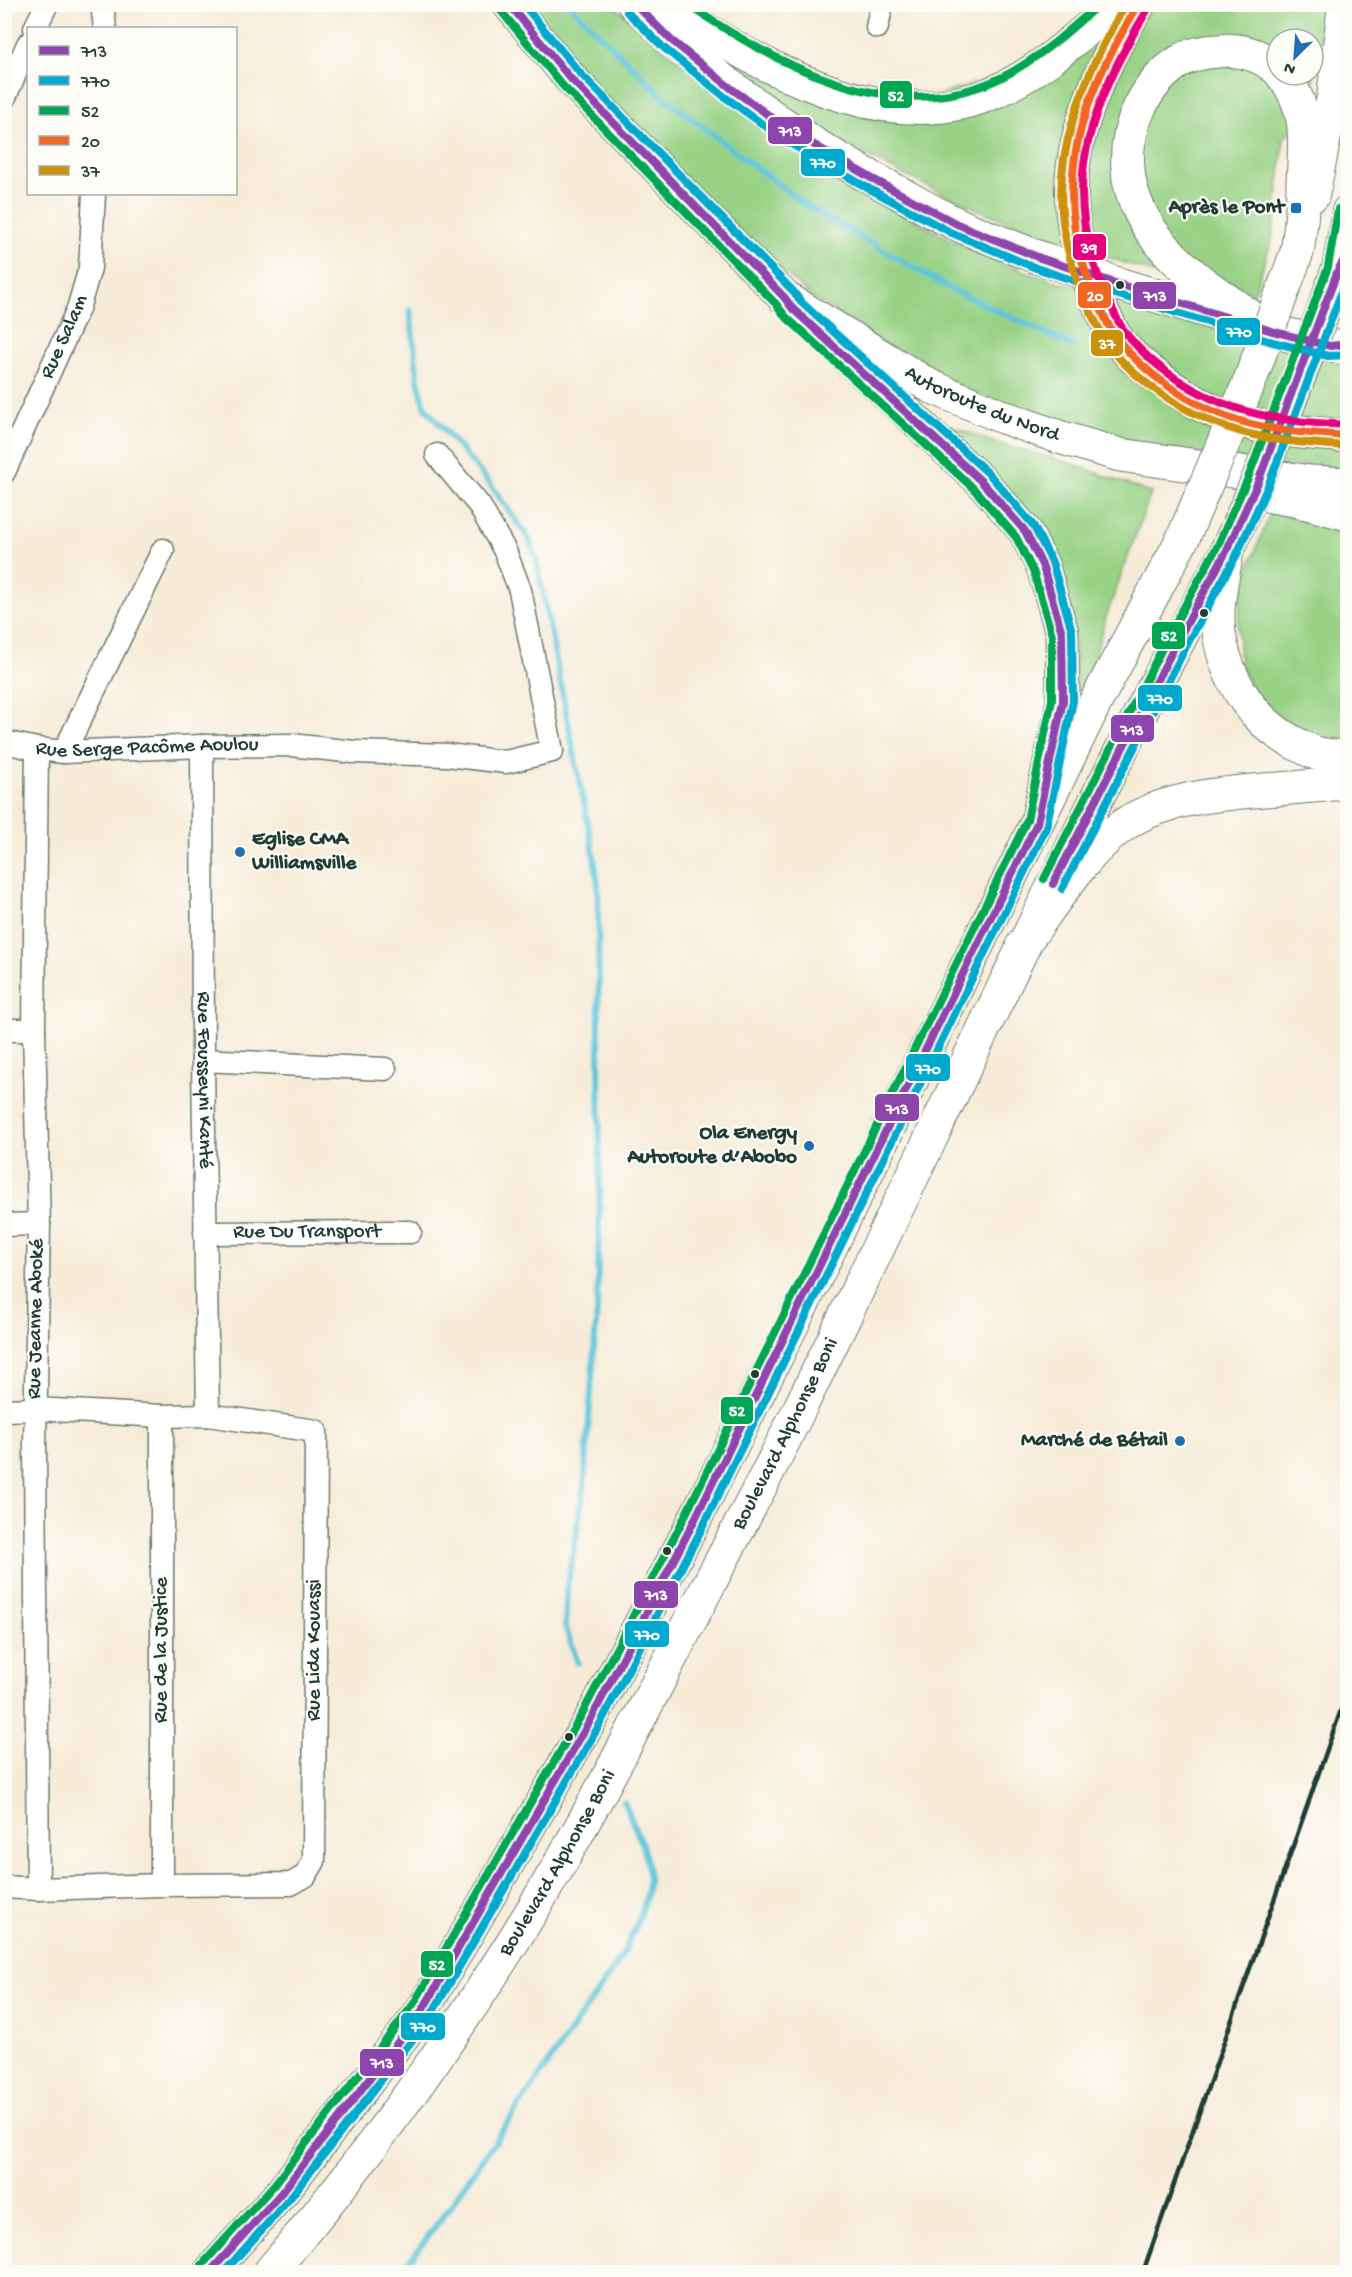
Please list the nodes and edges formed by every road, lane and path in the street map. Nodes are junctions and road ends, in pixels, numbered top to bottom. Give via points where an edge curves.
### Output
1 (47, 4) edge
2 (102, 4) edge
3 (509, 4) edge
4 (634, 4) edge
5 (667, 4) edge
6 (882, 4) edge
7 (1116, 4) edge
8 (1139, 4) edge
9 (1344, 4) edge
10 (36, 27) edge
11 (105, 27) edge
12 (877, 27) dead end
13 (27, 46) edge
14 (1265, 62) edge
15 (1292, 87) edge
16 (4, 99) edge
17 (94, 195) edge
18 (1347, 211) edge
19 (1298, 252) junction
20 (1343, 261) edge
21 (784, 297) junction
22 (1272, 331) junction
23 (1342, 346) edge
24 (1347, 436) edge
25 (1120, 455) junction
26 (436, 456) dead end
27 (4, 472) edge
28 (1347, 484) edge
29 (1347, 514) edge
30 (163, 550) dead end
31 (1227, 550) junction
32 (4, 742) edge
33 (202, 746) junction
34 (37, 749) junction
35 (64, 752) junction
36 (1347, 757) edge
37 (1347, 782) edge
38 (1037, 823) junction
39 (1022, 946) junction
40 (4, 1030) edge
41 (34, 1030) junction
42 (203, 1060) junction
43 (385, 1069) dead end
44 (39, 1224) junction
45 (4, 1225) edge
46 (410, 1232) dead end
47 (205, 1233) junction
48 (36, 1409) junction
49 (4, 1410) edge
50 (208, 1415) junction
51 (162, 1416) junction
52 (162, 1885) junction
53 (4, 1887) edge
54 (38, 1889) junction
55 (210, 2272) edge
56 (270, 2272) edge

1 - 10 street
2 - 11 street
3 - 21 main road, Autoroute du Nord via 593,103
4 - 22 main road, bridge via 671,40 792,132 957,224 1040,258
5 - 7 main road via 746,54 810,83 879,104 924,109 959,105 1033,72
6 - 12 street
8 - 24 main road via 1105,62 1078,140 1073,168 1075,238 1099,304 1119,342 1149,372 1189,397 1229,418 1258,426
9 - 19 main road via 1333,97
13 - 16 street
14 - 22 main road via 1251,54 1226,50 1198,53 1179,61 1145,97 1134,121 1128,168 1133,195 1155,236 1209,287
15 - 19 main road, Boulevard Alphonse Boni via 1302,113 1306,142
17 - 27 street, Rue Salam via 90,267 78,309
18 - 20 main road
19 - 38 main road, Boulevard Alphonse Boni, bridge via 1250,383 1183,538 1095,703
20 - 31 main road, bridge via 1279,430
21 - 25 main road, Autoroute du Nord via 930,386 1014,421
21 - 38 main road via 981,481 1025,531 1043,567 1062,633 1063,701
22 - 23 main road
25 - 28 main road, Autoroute du Nord
25 - 29 main road via 1173,477
26 - 33 street, Rue Serge Pacôme Aoulou via 479,506 505,551 520,590 552,751 506,762 291,745
30 - 35 street
31 - 36 main road via 1218,609 1219,633 1236,687 1249,707 1290,742 1318,754
31 - 39 main road, Boulevard Alphonse Boni
32 - 34 street, Rue Serge Pacôme Aoulou
33 - 35 street, Rue Serge Pacôme Aoulou
33 - 42 street, Rue Fousseyni Kanté
34 - 35 street, Rue Serge Pacôme Aoulou
34 - 41 street, Rue Jeanne Aboké
37 - 39 main road via 1195,798 1152,809 1105,840
38 - 55 main road, Boulevard Alphonse Boni via 691,1527 591,1719 422,2011 282,2192
39 - 56 main road, Boulevard Alphonse Boni via 796,1417 628,1740 538,1902 452,2036 315,2219
40 - 41 street
41 - 44 street, Rue Jeanne Aboké
42 - 43 street
42 - 47 street, Rue Fousseyni Kanté
44 - 45 street
44 - 48 street, Rue Jeanne Aboké
46 - 47 street, Rue Du Transport
47 - 50 street, Rue Fousseyni Kanté
48 - 49 street, Rue Lida Kouassi
48 - 51 street, Rue Lida Kouassi
48 - 54 street, Rue Jeanne Aboké
50 - 51 street, Rue Lida Kouassi
50 - 52 street, Rue Lida Kouassi via 316,1431 314,1861 305,1876 291,1884
51 - 52 street, Rue de la Justice
52 - 54 street, Rue Lida Kouassi
53 - 54 street, Rue Lida Kouassi

